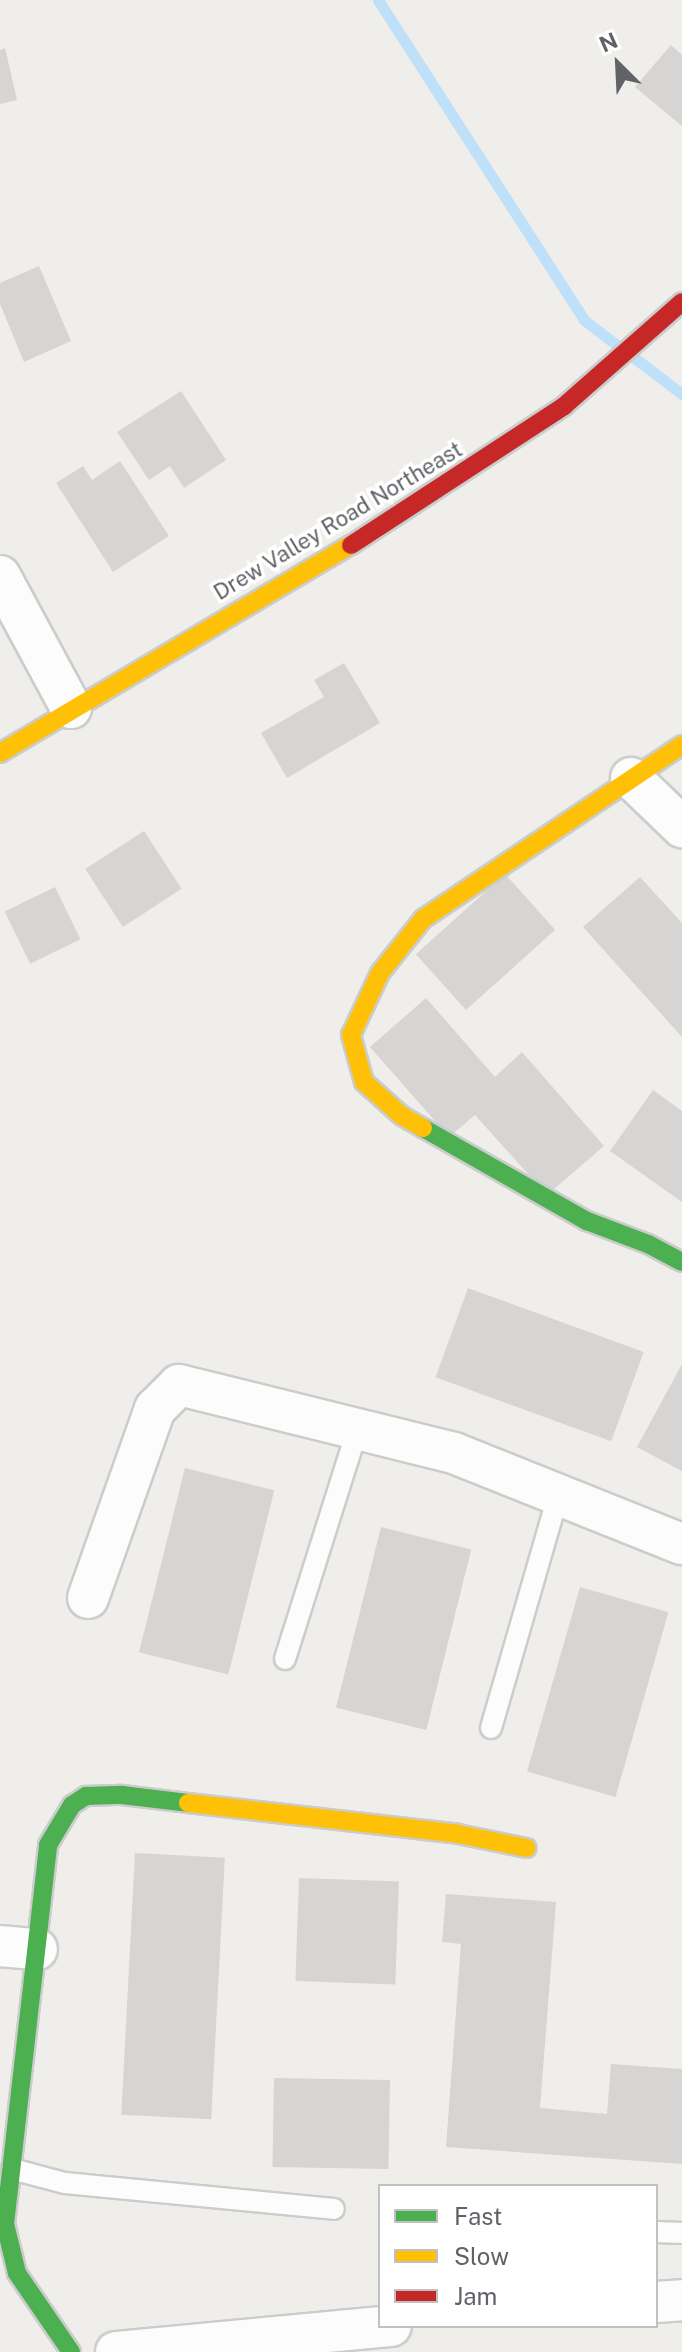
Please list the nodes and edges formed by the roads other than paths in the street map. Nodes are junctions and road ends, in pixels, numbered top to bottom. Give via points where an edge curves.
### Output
1 (682, 302) edge
2 (0, 576) edge
3 (71, 708) junction
4 (682, 745) edge
5 (0, 753) edge
6 (631, 778) junction
7 (682, 827) edge
8 (682, 1262) edge
9 (358, 1427) junction
10 (559, 1493) junction
11 (682, 1544) edge
12 (88, 1598) dead end
13 (285, 1659) dead end
14 (491, 1728) dead end
15 (527, 1848) dead end
16 (18, 1947) edge
17 (12, 2169) junction
18 (334, 2209) dead end
19 (658, 2232) edge
20 (682, 2233) edge
21 (682, 2300) edge
22 (658, 2302) edge
23 (380, 2328) edge
24 (299, 2343) edge
25 (71, 2352) edge
26 (116, 2352) edge

1 - 3 street, Drew Valley Road Northeast via 564,406 518,439 324,562
2 - 3 street
3 - 5 street, Drew Valley Road Northeast
4 - 6 street
6 - 7 street
6 - 8 street via 423,919 380,973 351,1035 364,1082 402,1116 587,1221
9 - 10 street via 454,1453
9 - 12 street via 179,1385 155,1409
9 - 13 lane
10 - 11 street
10 - 14 lane
15 - 16 street via 428,1831 122,1795 86,1796 72,1805 48,1845
16 - 17 street
17 - 18 lane via 65,2183
17 - 25 street via 5,2224 17,2273
19 - 20 lane
21 - 22 street
23 - 24 street
24 - 26 street

